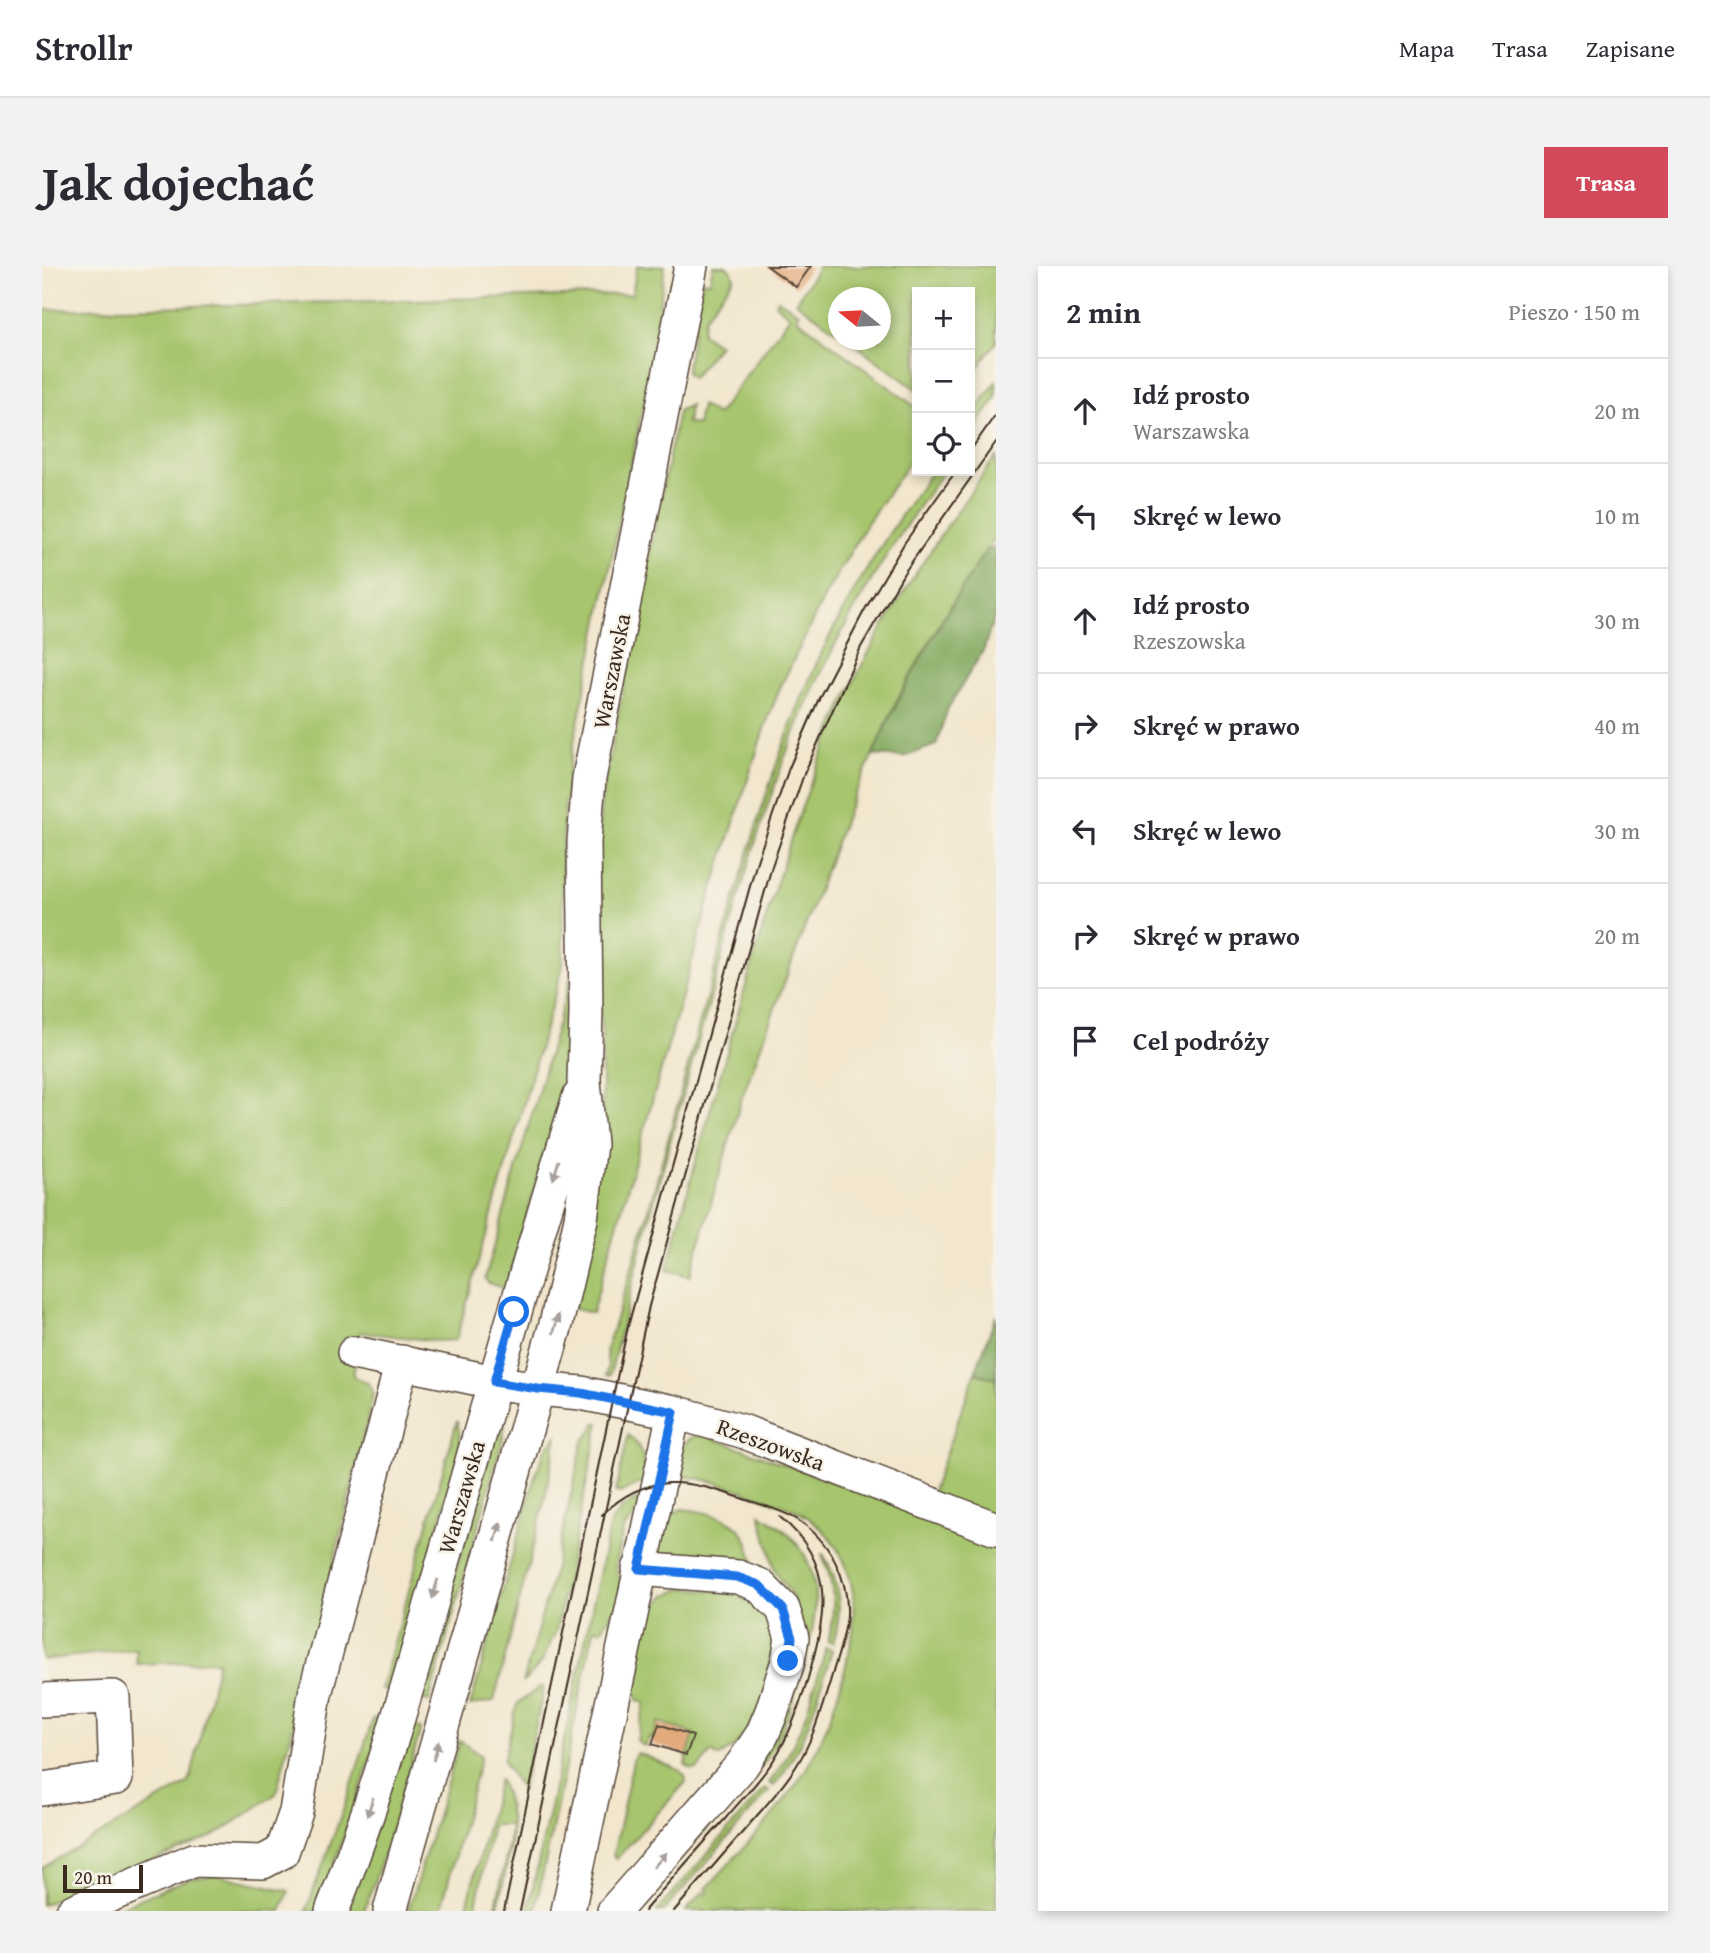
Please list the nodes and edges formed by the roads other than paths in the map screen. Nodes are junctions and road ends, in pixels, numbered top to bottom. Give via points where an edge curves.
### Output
1 (691, 266) edge
2 (584, 1081) junction
3 (354, 1353) dead end
4 (402, 1362) junction
5 (494, 1382) junction
6 (538, 1389) junction
7 (674, 1412) junction
8 (996, 1529) edge
9 (639, 1569) junction
10 (42, 1700) edge
11 (42, 1790) edge
12 (73, 1911) edge
13 (332, 1911) edge
14 (390, 1911) edge
15 (568, 1911) edge
16 (614, 1911) edge

1 - 2 street, Warszawska via 589,778 584,842
2 -> 5 street, Warszawska
6 -> 2 street, Warszawska via 581,1219 590,1144
3 - 4 street, Rzeszowska
4 - 5 street, Rzeszowska
4 - 12 street via 315,1695 296,1812 282,1852 263,1862 194,1860
5 - 6 street, Rzeszowska
5 -> 13 street, Warszawska via 398,1718
6 - 7 street, Rzeszowska
14 -> 6 street, Warszawska
7 - 8 street, Rzeszowska via 742,1431
7 - 9 street
9 - 15 street
16 -> 9 street via 742,1766 772,1711 792,1638 783,1609 759,1585 737,1577
10 - 11 street via 113,1697 116,1778

